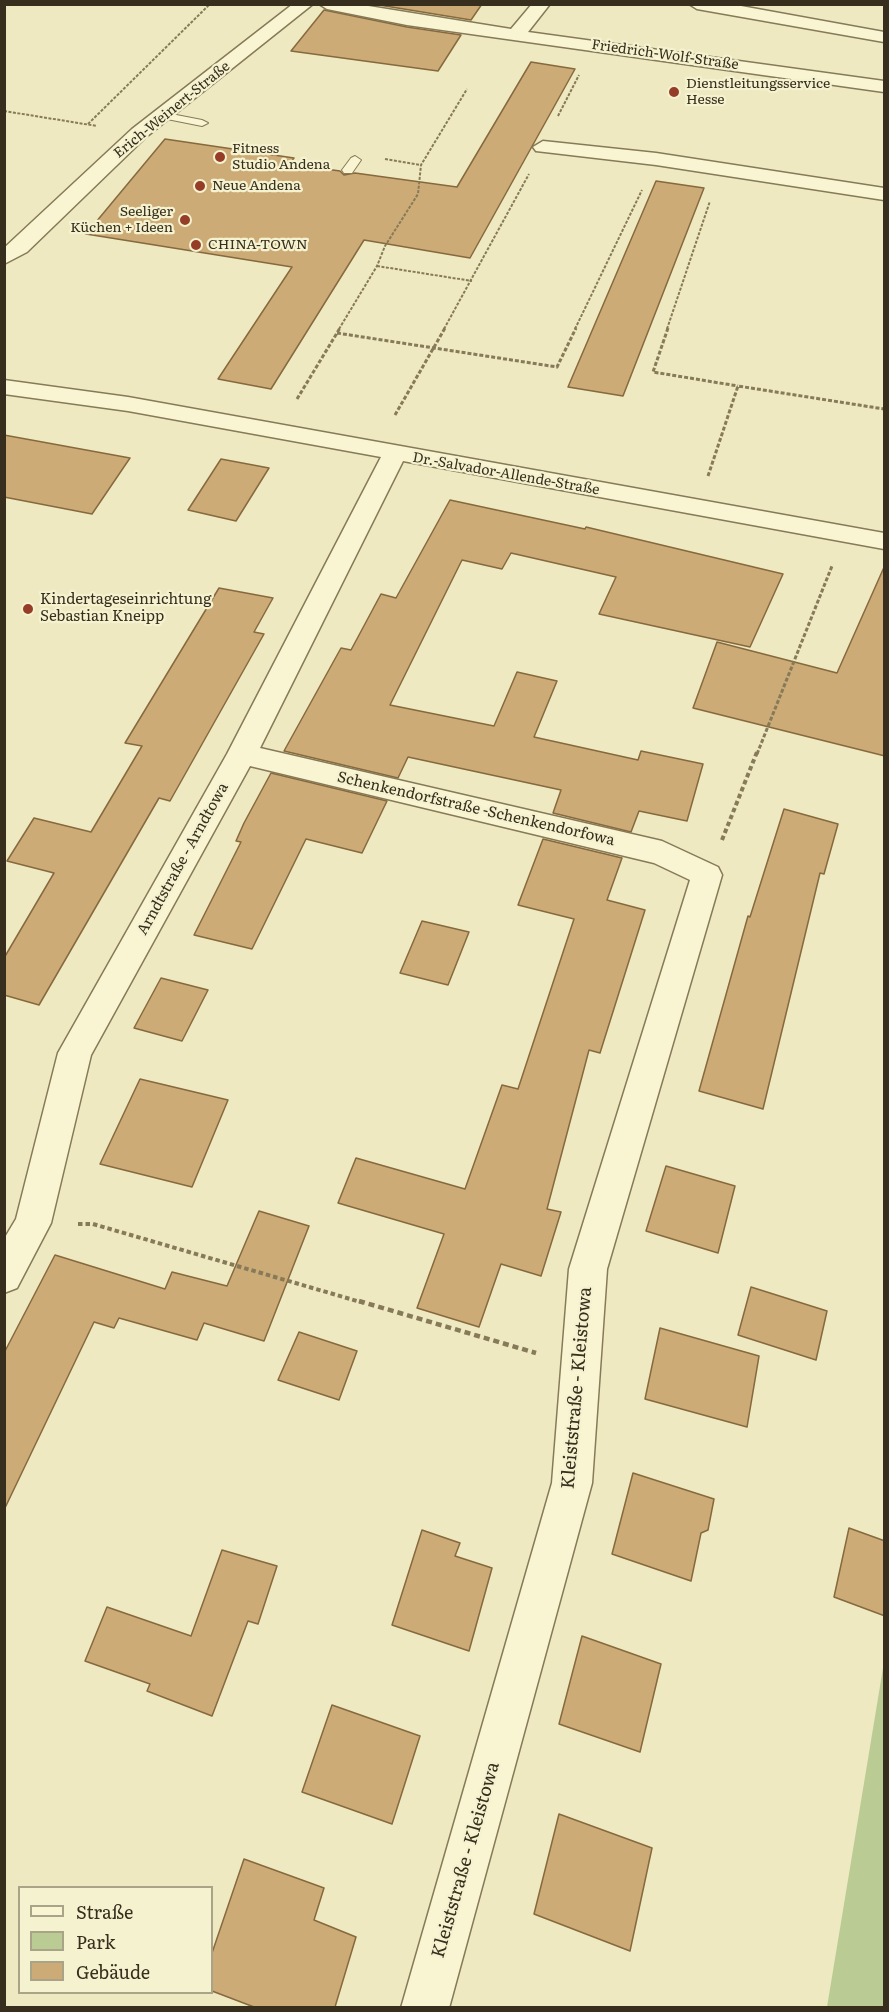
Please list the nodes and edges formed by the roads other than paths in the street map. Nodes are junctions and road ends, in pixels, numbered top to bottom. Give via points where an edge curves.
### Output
1 (305, 4) edge
2 (327, 4) edge
3 (542, 4) edge
4 (697, 4) edge
5 (517, 34) junction
6 (885, 37) edge
7 (885, 87) edge
8 (161, 115) junction
9 (202, 123) dead end
10 (543, 147) road end
11 (885, 194) edge
12 (12, 253) edge
13 (4, 268) edge
14 (4, 366) edge
15 (4, 387) edge
16 (128, 404) junction
17 (395, 454) junction
18 (885, 541) edge
19 (242, 754) junction
20 (707, 874) joint
21 (4, 1276) edge
22 (425, 2007) edge

1 - 8 street, Erich-Weinert-Straße
2 - 5 street, Friedrich-Wolf-Straße via 407,20
3 - 5 street
4 - 6 street
5 - 7 street, Friedrich-Wolf-Straße
8 - 9 lane
8 - 12 street, Erich-Weinert-Straße
10 - 11 street via 656,159
12 - 13 street, Erich-Weinert-Straße
14 - 16 street, Dr.-Salvador-Allende-Straße
15 - 16 street, Dr.-Salvador-Allende-Straße
16 - 17 street, Dr.-Salvador-Allende-Straße
17 - 18 street, Dr.-Salvador-Allende-Straße
17 - 19 street, Arndtstraße - Arndtowa
19 - 20 street, Schenkendorfstraße -Schenkendorfowa via 662,853
19 - 21 street, Arndtstraße - Arndtowa via 75,1053 33,1223
20 - 22 street, Kleiststraße - Kleistowa via 588,1269 572,1483

